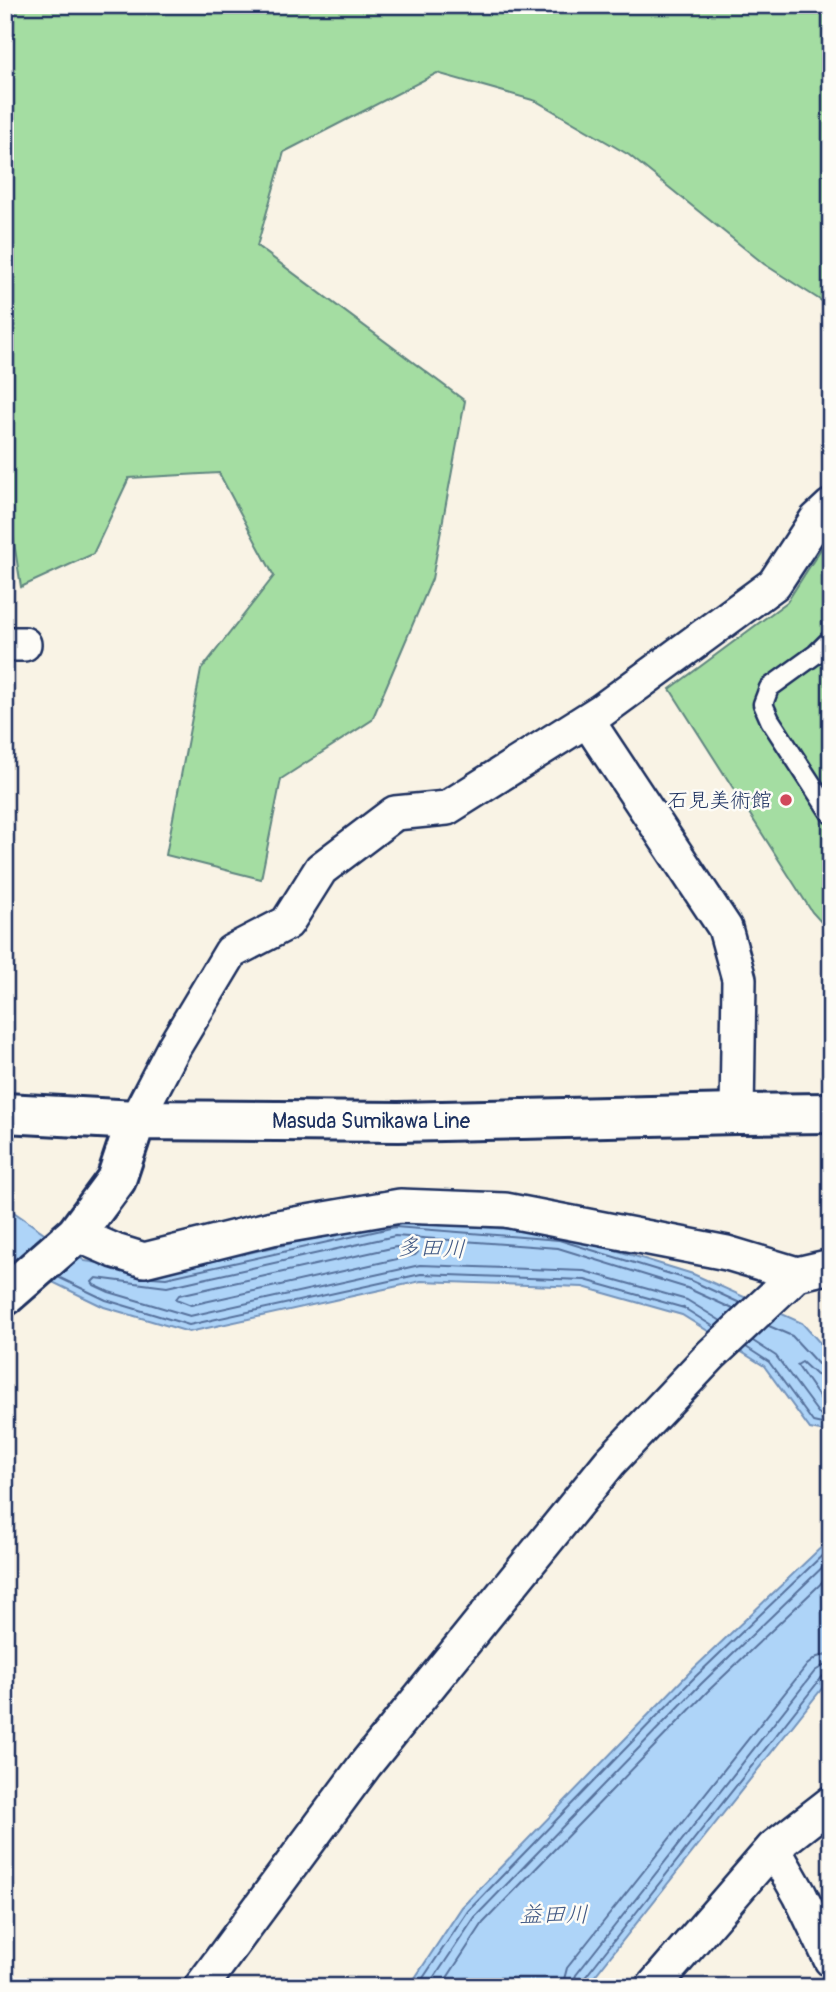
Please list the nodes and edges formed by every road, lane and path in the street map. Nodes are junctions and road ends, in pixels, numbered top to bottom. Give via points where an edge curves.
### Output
1 (831, 506) edge
2 (831, 639) edge
3 (587, 720) junction
4 (831, 814) edge
5 (5, 1113) edge
6 (737, 1114) junction
7 (831, 1114) edge
8 (136, 1120) junction
9 (76, 1234) junction
10 (831, 1266) edge
11 (797, 1274) junction
12 (9, 1292) edge
13 (831, 1803) edge
14 (773, 1848) junction
15 (831, 1960) edge
16 (201, 1987) edge
17 (653, 1987) edge

1 - 3 street via 816,520 774,584
2 - 4 lane via 769,688 763,704
3 - 6 street via 725,928 739,979
3 - 8 street via 447,808 395,813 321,869 287,923 231,952
5 - 8 main road, Masuda Sumikawa Line
6 - 7 main road, Masuda Sumikawa Line
6 - 8 main road, Masuda Sumikawa Line via 399,1122
8 - 9 main road via 116,1180
9 - 11 street via 144,1259 272,1228 400,1206 505,1210 727,1253
9 - 12 main road
10 - 11 street
11 - 16 street via 711,1355 610,1462 365,1765
13 - 14 street
14 - 15 street
14 - 17 street

